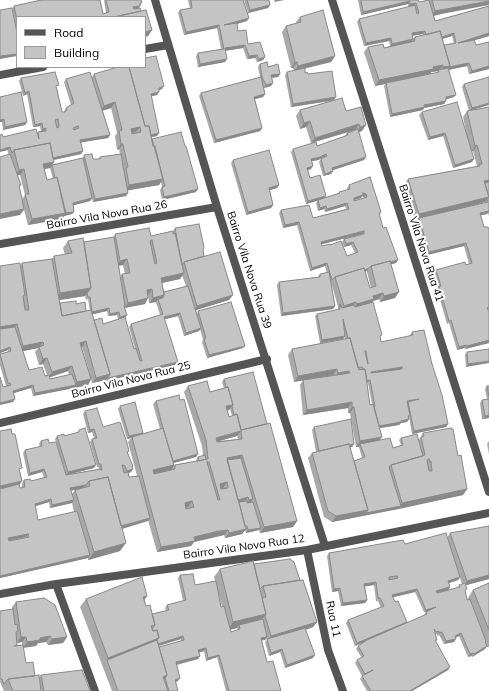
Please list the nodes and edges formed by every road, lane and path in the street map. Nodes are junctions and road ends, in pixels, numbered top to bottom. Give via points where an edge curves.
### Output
1 (155, 0) edge
2 (332, 0) edge
3 (168, 45) junction
4 (146, 49) edge
5 (37, 68) edge
6 (0, 74) edge
7 (217, 207) junction
8 (0, 244) edge
9 (266, 359) junction
10 (0, 423) edge
11 (489, 492) edge
12 (489, 513) edge
13 (325, 546) junction
14 (307, 550) junction
15 (56, 584) junction
16 (0, 594) edge
17 (95, 691) edge
18 (343, 691) edge

1 - 3 street, Bairro Vila Nova Rua 39
2 - 11 street, Bairro Vila Nova Rua 41
3 - 4 street
3 - 7 street, Bairro Vila Nova Rua 39
5 - 6 street
7 - 8 street, Bairro Vila Nova Rua 26
7 - 9 street, Bairro Vila Nova Rua 39
9 - 10 street, Bairro Vila Nova Rua 25
9 - 13 street, Bairro Vila Nova Rua 39
12 - 13 street, Bairro Vila Nova Rua 12
13 - 14 street, Bairro Vila Nova Rua 12
14 - 15 street, Bairro Vila Nova Rua 12
14 - 18 street, Rua 11 via 328,650
15 - 16 street, Bairro Vila Nova Rua 12
15 - 17 street

